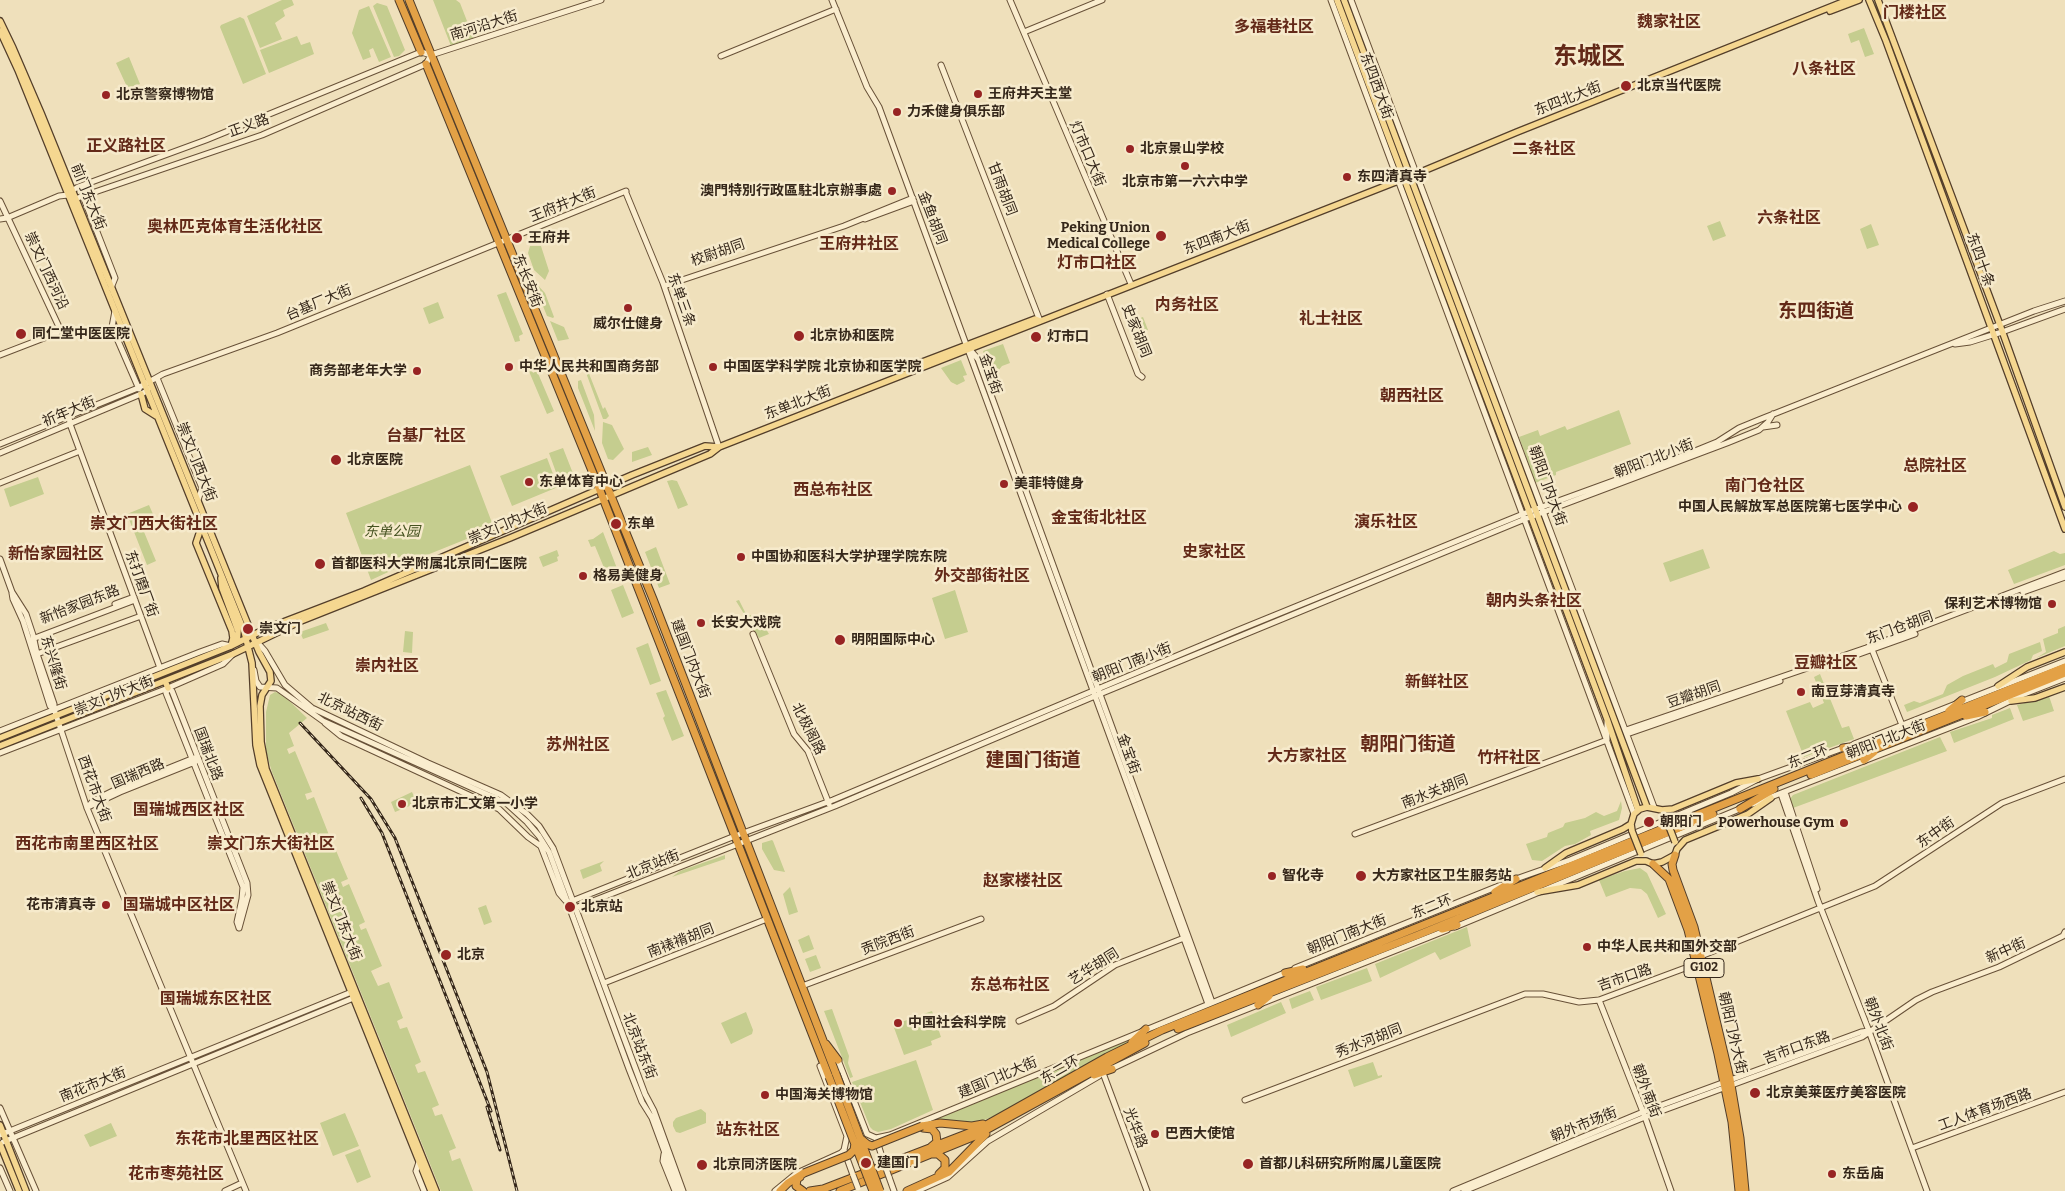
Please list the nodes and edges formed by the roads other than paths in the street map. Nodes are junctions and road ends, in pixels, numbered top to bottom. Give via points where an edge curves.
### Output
1 (399, 0) edge
2 (409, 0) edge
3 (601, 0) edge
4 (832, 0) edge
5 (1010, 0) edge
6 (1102, 0) edge
7 (1331, 0) edge
8 (1337, 0) edge
9 (1344, 0) edge
10 (1351, 0) edge
11 (1848, 0) edge
12 (1859, 0) edge
13 (1869, 0) edge
14 (1878, 0) edge
15 (836, 10) junction
16 (1818, 13) junction
17 (0, 21) edge
18 (0, 31) edge
19 (1024, 32) junction
20 (421, 52) junction
21 (431, 55) junction
22 (722, 56) dead end
23 (426, 64) junction
24 (941, 66) dead end
25 (1407, 177) junction
26 (70, 192) junction
27 (626, 193) joint
28 (83, 196) junction
29 (75, 199) junction
30 (913, 200) junction
31 (0, 201) edge
32 (0, 218) edge
33 (7, 218) junction
34 (92, 220) junction
35 (89, 234) junction
36 (508, 241) junction
37 (498, 242) junction
38 (1131, 284) junction
39 (664, 285) junction
40 (111, 288) junction
41 (1108, 294) junction
42 (2065, 301) edge
43 (2065, 309) edge
44 (1040, 322) junction
45 (2000, 325) junction
46 (1993, 331) junction
47 (2002, 332) junction
48 (969, 347) junction
49 (0, 355) edge
50 (1142, 377) dead end
51 (157, 378) junction
52 (144, 388) junction
53 (168, 404) junction
54 (1773, 414) junction
55 (69, 416) junction
56 (165, 419) junction
57 (70, 424) junction
58 (1777, 425) dead end
59 (1763, 427) junction
60 (0, 444) edge
61 (721, 446) junction
62 (80, 452) junction
63 (0, 453) edge
64 (0, 483) edge
65 (607, 485) junction
66 (599, 488) junction
67 (611, 494) junction
68 (602, 498) junction
69 (198, 500) junction
70 (2065, 507) edge
71 (1542, 510) junction
72 (1530, 515) junction
73 (202, 526) junction
74 (2065, 529) edge
75 (0, 559) edge
76 (221, 572) junction
77 (2065, 572) edge
78 (2065, 577) edge
79 (12, 592) junction
80 (134, 598) junction
81 (141, 616) junction
82 (753, 634) dead end
83 (254, 635) junction
84 (34, 637) junction
85 (246, 639) junction
86 (257, 642) junction
87 (237, 643) junction
88 (231, 646) junction
89 (249, 646) junction
90 (1872, 648) junction
91 (2065, 652) edge
92 (37, 654) junction
93 (233, 654) junction
94 (2065, 661) edge
95 (252, 663) junction
96 (2065, 667) edge
97 (161, 671) junction
98 (2065, 673) edge
99 (2065, 678) edge
100 (165, 681) junction
101 (1770, 681) joint
102 (1998, 686) junction
103 (267, 687) junction
104 (2065, 687) edge
105 (168, 688) junction
106 (1096, 693) junction
107 (1962, 700) junction
108 (2011, 701) junction
109 (54, 709) junction
110 (1985, 712) junction
111 (56, 716) junction
112 (1948, 717) junction
113 (1607, 719) junction
114 (323, 721) junction
115 (58, 723) junction
116 (1902, 725) junction
117 (0, 731) edge
118 (61, 731) junction
119 (1626, 732) junction
120 (0, 738) edge
121 (1607, 740) junction
122 (1879, 745) junction
123 (1843, 748) junction
124 (1, 749) edge
125 (195, 760) junction
126 (1864, 760) junction
127 (435, 771) junction
128 (1758, 779) junction
129 (2065, 779) edge
130 (1774, 789) junction
131 (1783, 793) junction
132 (1771, 798) junction
133 (828, 801) junction
134 (1647, 807) junction
135 (88, 808) junction
136 (831, 808) junction
137 (1654, 808) junction
138 (1740, 809) junction
139 (1636, 812) junction
140 (1663, 813) junction
141 (1631, 824) junction
142 (743, 833) junction
143 (1355, 834) dead end
144 (735, 836) junction
145 (746, 840) junction
146 (738, 844) junction
147 (542, 847) junction
148 (1676, 852) junction
149 (1646, 861) junction
150 (1653, 864) junction
151 (1545, 868) junction
152 (1516, 879) junction
153 (1537, 892) junction
154 (573, 900) junction
155 (567, 902) junction
156 (1480, 902) junction
157 (576, 907) junction
158 (1822, 909) junction
159 (570, 910) junction
160 (767, 918) junction
161 (981, 918) dead end
162 (1457, 925) junction
163 (2065, 932) edge
164 (1418, 935) junction
165 (1184, 938) junction
166 (1701, 956) junction
167 (1696, 964) junction
168 (1318, 967) junction
169 (1284, 973) junction
170 (603, 981) junction
171 (1952, 985) joint
172 (802, 986) junction
173 (1276, 991) junction
174 (354, 994) junction
175 (1599, 1000) junction
176 (1501, 1002) joint
177 (1210, 1003) junction
178 (1258, 1005) junction
179 (1019, 1021) dead end
180 (1146, 1029) junction
181 (1869, 1031) junction
182 (818, 1040) junction
183 (1128, 1046) junction
184 (192, 1060) junction
185 (838, 1060) joint
186 (820, 1066) joint
187 (1112, 1069) junction
188 (1103, 1073) junction
189 (1075, 1082) junction
190 (1727, 1083) junction
191 (2065, 1092) edge
192 (1245, 1100) dead end
193 (0, 1108) edge
194 (1644, 1115) junction
195 (995, 1120) junction
196 (0, 1125) edge
197 (922, 1127) junction
198 (991, 1128) junction
199 (11, 1130) junction
200 (2, 1134) edge
201 (867, 1134) junction
202 (14, 1136) junction
203 (876, 1138) junction
204 (6, 1140) junction
205 (858, 1140) junction
206 (846, 1142) junction
207 (0, 1144) edge
208 (1912, 1148) junction
209 (844, 1150) junction
210 (665, 1151) junction
211 (929, 1151) junction
212 (866, 1161) junction
213 (419, 1162) junction
214 (0, 1168) edge
215 (804, 1174) junction
216 (935, 1178) junction
217 (242, 1183) junction
218 (821, 1190) edge
219 (859, 1190) edge
220 (10, 1191) edge
221 (19, 1191) edge
222 (26, 1191) edge
223 (36, 1191) edge
224 (225, 1191) edge
225 (246, 1191) edge
226 (424, 1191) edge
227 (431, 1191) edge
228 (436, 1191) edge
229 (675, 1191) edge
230 (679, 1191) edge
231 (683, 1191) edge
232 (775, 1191) edge
233 (780, 1191) edge
234 (803, 1191) edge
235 (810, 1191) edge
236 (840, 1191) edge
237 (873, 1191) edge
238 (880, 1191) edge
239 (894, 1191) edge
240 (900, 1191) edge
241 (906, 1191) edge
242 (918, 1191) edge
243 (1147, 1191) edge
244 (1453, 1191) edge
245 (1464, 1191) edge
246 (1671, 1191) edge
247 (1739, 1191) edge
248 (1745, 1191) edge
249 (1927, 1191) edge

1 - 20 highway, 东长安街
2 - 21 highway, 东长安街
3 - 21 street, 南河沿大街
4 - 15 street, 金鱼胡同
5 - 19 street, 灯市口大街
6 - 19 street
7 - 25 street, 东四西大街
8 - 25 main road, 东四西大街
9 - 25 main road, 东四西大街
10 - 25 street, 东四西大街
11 - 16 main road, 东四北大街
12 - 16 main road, 东四北大街
13 - 46 main road, 东四十条
14 - 45 main road, 东四十条
15 - 22 street
15 - 30 street, 金鱼胡同 via 879,107
16 - 25 main road, 东四北大街
17 - 26 main road, 前门东大街
18 - 26 main road, 前门东大街
19 - 38 street, 灯市口大街
20 - 21 street
20 - 23 main road, 东长安街
20 - 26 street, 正义路
21 - 23 street
21 - 36 highway, 东长安街
23 - 28 street, 正义路 via 262,135
23 - 37 highway, 东长安街
24 - 44 street, 甘雨胡同
25 - 38 main road, 东四南大街
25 - 71 street, 朝阳门内大街
25 - 72 main road, 朝阳门内大街
26 - 29 main road, 前门东大街
26 - 33 street, 正义路
26 - 52 main road, 前门东大街
27 - 36 street, 王府井大街
27 - 39 street, 东单三条
28 - 29 street, 正义路
28 - 34 street
29 - 35 main road, 前门东大街
30 - 39 street, 校尉胡同 via 870,218 780,246 774,245
30 - 48 street, 金鱼胡同
31 - 33 street, 崇文门西河沿
32 - 33 street
33 - 49 street, 崇文门西河沿 via 60,329
34 - 35 street
34 - 40 street via 115,278
35 - 40 main road, 前门东大街
36 - 37 street, 王府井大街
36 - 65 highway, 东长安街
37 - 51 street, 台基厂大街 via 277,333
37 - 66 highway, 东长安街
38 - 41 main road, 东四南大街
39 - 61 street, 东单三条
40 - 52 main road, 前门东大街
41 - 44 main road, 东四南大街
41 - 50 street via 1138,374
42 - 45 street
43 - 47 street
44 - 48 main road, 东四南大街
45 - 46 street
45 - 47 main road, 东四十条
46 - 47 street
46 - 54 street, 朝阳门北小街 via 1944,346
46 - 74 main road, 东四十条
47 - 70 main road, 东四十条
48 - 61 main road, 东单北大街
48 - 106 street, 金宝街 via 978,358
51 - 52 street, 台基厂大街
51 - 53 street
52 - 55 street, 祈年大街
52 - 56 main road, 崇文门西大街
52 - 57 street, 祈年大街
52 - 73 main road, 崇文门西大街
53 - 56 street
53 - 69 street via 202,488
54 - 59 street, 朝阳门北小街
54 - 71 street, 朝阳门北小街 via 1739,428 1717,442
55 - 57 street, 东打磨厂街
55 - 60 street, 祈年大街
56 - 69 main road, 崇文门西大街
57 - 62 street, 东打磨厂街
57 - 63 street, 祈年大街
58 - 59 street
59 - 71 street, 朝阳门北小街 via 1692,458
61 - 65 main road, 东单北大街 via 705,446
61 - 67 main road, 东单北大街 via 710,454
62 - 64 street
62 - 80 street, 东打磨厂街
65 - 66 main road, 崇文门内大街
65 - 67 highway, 东长安街
66 - 68 highway, 东长安街
66 - 83 main road, 崇文门内大街 via 364,591
67 - 68 main road, 崇文门内大街
67 - 142 highway, 建国门内大街
68 - 86 main road, 崇文门内大街
68 - 144 highway, 建国门内大街
69 - 83 main road, 崇文门西大街
71 - 72 street, 朝阳门北小街
71 - 119 street, 朝阳门内大街
72 - 106 street, 朝阳门南小街
72 - 113 main road, 朝阳门内大街
72 - 121 street, 朝阳门内大街
72 - 134 main road, 朝阳门内大街
73 - 76 main road, 崇文门西大街
73 - 88 main road via 196,543 232,632
75 - 79 street, 东兴隆街
76 - 85 main road, 崇文门西大街
76 - 87 main road via 222,588 238,631
77 - 90 street, 东门仓胡同
78 - 90 street, 东门仓胡同
79 - 84 street, 东兴隆街 via 26,614
79 - 109 street, 东兴隆街 via 50,706
80 - 81 street, 东打磨厂街
80 - 84 street, 新怡家园东路
81 - 92 street
81 - 97 street, 东打磨厂街
82 - 133 street, 北极阁路 via 794,734 808,751
83 - 85 main road, 崇文门外大街
83 - 86 main road, 崇文门西大街
84 - 92 street, 东兴隆街
85 - 87 main road, 崇文门外大街
85 - 89 main road, 崇文门西大街
86 - 89 main road, 崇文门外大街
86 - 103 main road via 271,675
86 - 154 street, 北京站西街 via 285,685 312,708 494,792 526,814 547,837
87 - 88 main road, 崇文门外大街
88 - 97 main road, 崇文门外大街
89 - 93 main road, 崇文门外大街
89 - 95 main road, 崇文门东大街
90 - 101 street, 东门仓胡同
90 - 116 street
90 - 119 street, 东门仓胡同
91 - 102 main road via 2026,667
92 - 109 street, 东兴隆街
93 - 100 main road, 崇文门外大街
93 - 105 street, 崇文门外大街 via 223,664
94 - 102 street, 朝阳门北大街
95 - 103 street, 崇文门东大街 via 258,685
95 - 174 main road, 崇文门东大街 via 260,765
96 - 112 highway, 东二环
97 - 109 street, 崇文门外大街
97 - 111 main road, 崇文门外大街
98 - 112 highway, 东二环
99 - 108 street, 朝阳门北大街
100 - 105 main road
100 - 115 main road, 崇文门外大街
101 - 119 street, 豆瓣胡同
102 - 107 street, 朝阳门北大街
103 - 114 street, 北京站西街 via 277,688
103 - 174 main road, 崇文门东大街 via 260,706 264,760
104 - 108 main road via 2035,698
105 - 118 street, 崇文门外大街
105 - 125 street, 国瑞北路 via 166,693
106 - 133 street, 朝阳门南小街
106 - 136 street, 朝阳门南小街
106 - 165 street, 金宝街
106 - 177 street, 金宝街
107 - 112 highway
107 - 116 street, 朝阳门北大街
108 - 110 street, 朝阳门北大街
109 - 111 street, 西花市大街
109 - 117 street, 崇文门外大街
110 - 112 highway
110 - 126 street, 朝阳门北大街
111 - 115 street, 西花市大街
111 - 120 main road, 崇文门外大街
112 - 122 highway, 东二环
113 - 121 street
113 - 139 main road, 朝阳门内大街
114 - 127 street, 北京站西街
114 - 147 street via 341,736 499,809
115 - 118 street, 西花市大街
115 - 124 main road, 崇文门外大街
116 - 123 street, 朝阳门北大街
118 - 124 street, 崇文门外大街
118 - 135 street, 西花市大街
119 - 137 street, 朝阳门内大街
121 - 139 street, 朝阳门内大街
121 - 143 street, 南水关胡同
122 - 123 highway
122 - 126 highway
122 - 130 highway, 东二环
122 - 156 highway, 东二环
123 - 128 street, 朝阳门北大街
125 - 125 street, 国瑞北路 via 243,887 238,928 248,895 247,883
125 - 135 street, 国瑞西路 via 118,789 93,801
126 - 131 street, 朝阳门北大街
127 - 147 street, 北京站西街 via 509,809 528,827
127 - 155 street, 北京站西街 via 506,803 521,816 546,846
128 - 140 main road via 1736,783
128 - 151 street, 朝阳门北大街
129 - 158 street, 东中街 via 2002,803 1888,879
130 - 138 highway
130 - 164 highway, 东二环
131 - 132 street, 朝阳门北大街
131 - 158 street, 朝外北街
132 - 138 street, 朝阳门北大街
132 - 148 main road via 1748,814 1684,840
133 - 136 street, 北极阁路
133 - 142 street, 朝阳门南小街
134 - 137 main road
134 - 139 main road
135 - 184 street, 西花市大街
136 - 145 street, 朝阳门南小街
137 - 140 main road
138 - 153 street, 朝阳门北大街
139 - 141 main road
140 - 148 main road, bridge
141 - 149 main road, bridge
141 - 151 main road via 1566,853
142 - 144 street, 北京站街
142 - 145 highway, 建国门内大街
144 - 146 highway, 建国门内大街
144 - 154 street, 北京站街
145 - 146 street, 北京站街
145 - 172 highway
146 - 157 street, 北京站街
146 - 160 highway
147 - 155 street, 北京站西街 via 559,893
148 - 150 main road
148 - 166 highway, 朝阳门外大街 / G102 via 1673,870
149 - 150 main road
149 - 153 main road via 1636,861 1578,885
150 - 167 highway, 朝阳门外大街 / G102 via 1669,879 1688,930
151 - 152 street, 朝阳门南大街
152 - 156 highway
152 - 169 street, 朝阳门南大街
153 - 162 street
154 - 155 street, 北京站街
154 - 157 street, 北京站西街
155 - 159 street, 北京站东街
156 - 168 highway, 东二环
157 - 159 street, 北京站街
157 - 170 street, 北京站东街
158 - 166 street
158 - 181 street, 朝外北街
159 - 210 street, 北京站东街 via 628,1069
160 - 170 street, 南裱褙胡同
160 - 170 street, 南裱褙胡同
160 - 182 highway
161 - 172 street, 贡院西街
162 - 164 highway
162 - 178 street
163 - 171 street, 新中街 via 2063,936 1999,967
164 - 173 highway, 东二环
165 - 177 street, 金宝街
165 - 179 street, 艺华胡同 via 1115,965 1054,1006
166 - 190 highway, 朝阳门外大街 / G102
167 - 175 street, 吉市口路
167 - 190 highway, 朝阳门外大街 / G102
168 - 169 highway
168 - 183 highway, 东二环
169 - 177 street, 朝阳门南大街
170 - 231 street, 北京站东街
171 - 181 street, 吉市口东路 via 1916,1000
172 - 182 highway
173 - 178 highway
173 - 189 highway, 东二环 via 1165,1034
174 - 184 street
174 - 213 main road, 崇文门东大街
174 - 228 main road, 崇文门东大街
175 - 176 street, 吉市口路 via 1579,1002 1543,994 1525,994
175 - 194 street, 朝外南街
176 - 192 street, 秀水河胡同
177 - 180 street, 建国门北大街
178 - 187 street via 1167,1041
180 - 183 highway
180 - 203 street, 建国门北大街
181 - 190 street, 吉市口东路 via 1862,1037
181 - 208 street, 朝外北街
182 - 185 highway
182 - 186 highway
182 - 205 highway, bridge
183 - 195 highway, 东二环
184 - 199 street, 南花市大街
184 - 202 street, 南花市大街
184 - 217 street, 西花市大街
185 - 201 street
186 - 206 street via 847,1136
187 - 188 street
187 - 189 highway
188 - 242 street via 988,1141 948,1177
188 - 243 street, 光华路
189 - 198 highway, 东二环
190 - 194 street, 朝外市场街
190 - 247 highway, 朝阳门外大街 / G102
190 - 248 highway, 朝阳门外大街 / G102 via 1740,1138
191 - 208 street, 工人体育场西路
193 - 199 street
194 - 244 street, 朝外市场街
194 - 245 street, 朝外市场街
194 - 246 street, 朝外南街
195 - 197 highway via 972,1126 940,1123
195 - 211 highway, 东二环
196 - 200 main road
197 - 205 highway, bridge via 872,1146
197 - 211 highway via 932,1129 936,1134 937,1142
197 - 212 highway, bridge via 874,1148
198 - 211 highway, 东二环
198 - 216 highway via 949,1172
199 - 200 street, 南花市大街
199 - 202 street
200 - 204 main road
201 - 203 street
201 - 206 street
202 - 204 street, 南花市大街
202 - 223 street
203 - 239 street, bridge
204 - 207 street, 南花市大街
204 - 222 main road
205 - 212 highway, bridge
205 - 215 highway, bridge via 849,1156
206 - 209 street
207 - 221 main road
208 - 249 street, 朝外北街
209 - 219 street, bridge
209 - 232 street via 797,1172
210 - 229 street, 北京站东街 via 663,1161
210 - 230 street, 北京站东街
211 - 216 highway via 945,1160 945,1168
211 - 218 highway, 东二环
211 - 236 highway, 东二环
212 - 215 highway, bridge via 851,1158
212 - 237 highway, bridge
212 - 238 highway, bridge
213 - 226 street via 416,1171
213 - 227 main road, 崇文门东大街
214 - 220 street
215 - 233 highway
215 - 234 highway via 796,1182
216 - 240 highway
216 - 241 highway
217 - 224 street
217 - 225 street, 西花市大街
218 - 235 highway, 东二环

